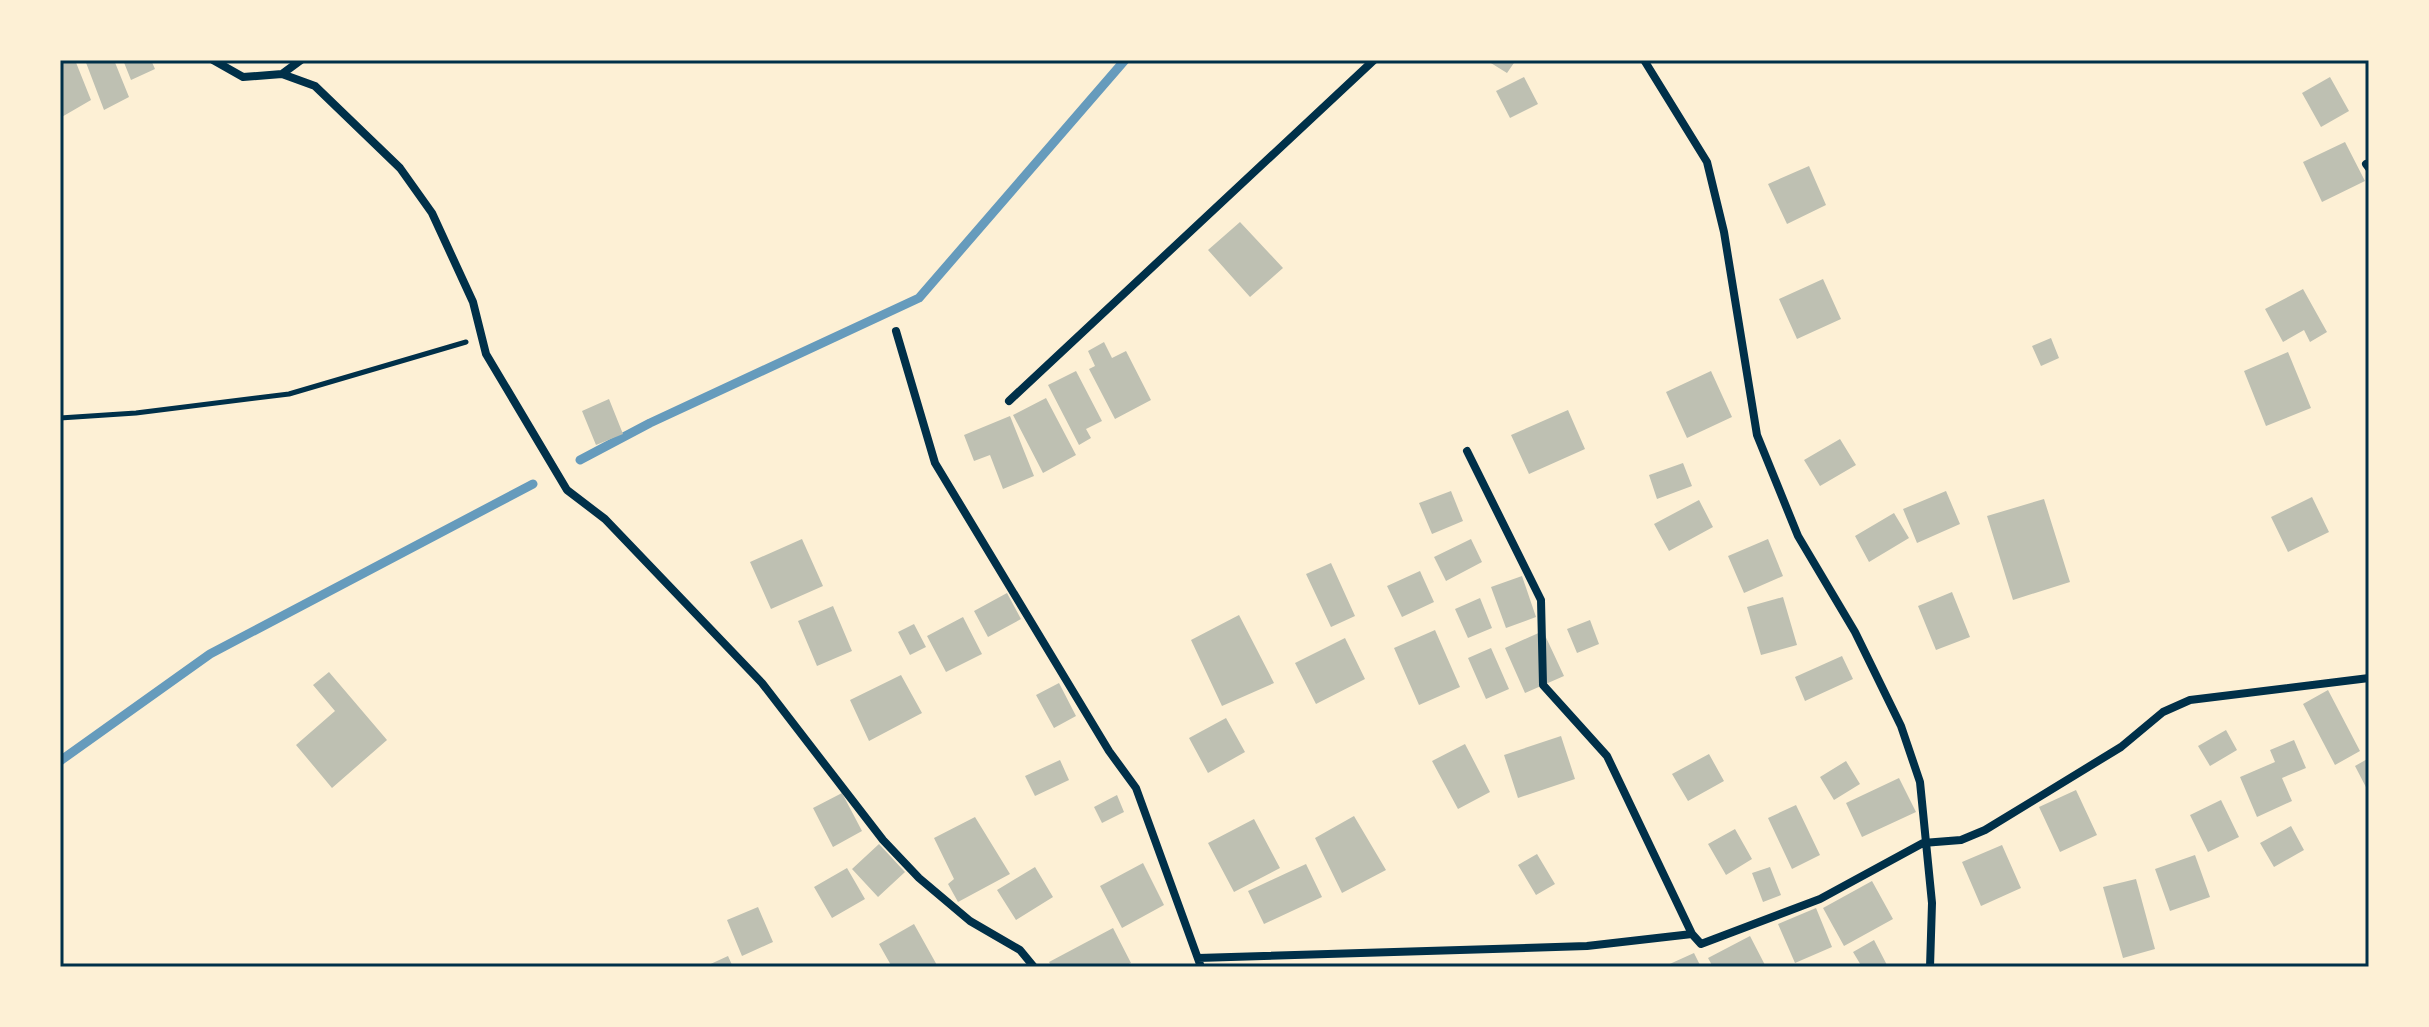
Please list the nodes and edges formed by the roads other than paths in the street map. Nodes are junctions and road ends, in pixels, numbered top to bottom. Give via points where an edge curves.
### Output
1 (213, 60) edge
2 (301, 60) edge
3 (1374, 60) edge
4 (1644, 60) edge
5 (282, 74) junction
6 (896, 331) dead end
7 (1009, 401) dead end
8 (1467, 451) dead end
9 (2369, 678) edge
10 (1923, 843) junction
11 (1692, 934) junction
12 (1200, 962) edge
13 (1034, 967) edge
14 (1930, 967) edge

1 - 5 street via 243,77
2 - 5 street
3 - 7 street
4 - 10 street via 1707,162 1724,232 1757,435 1798,536 1855,632 1901,726 1920,782 1927,835
5 - 13 street via 315,86 400,168 432,213 473,302 486,354 567,490 605,519 762,683 883,840 919,878 970,921 1020,950
6 - 12 street via 935,463 1136,788
8 - 11 street via 1541,600 1543,685 1607,756
9 - 10 street via 2190,700 2163,712 2121,747 1985,830 1961,840
10 - 11 street via 1820,899 1701,944
10 - 14 street via 1932,903
11 - 12 street via 1587,946

